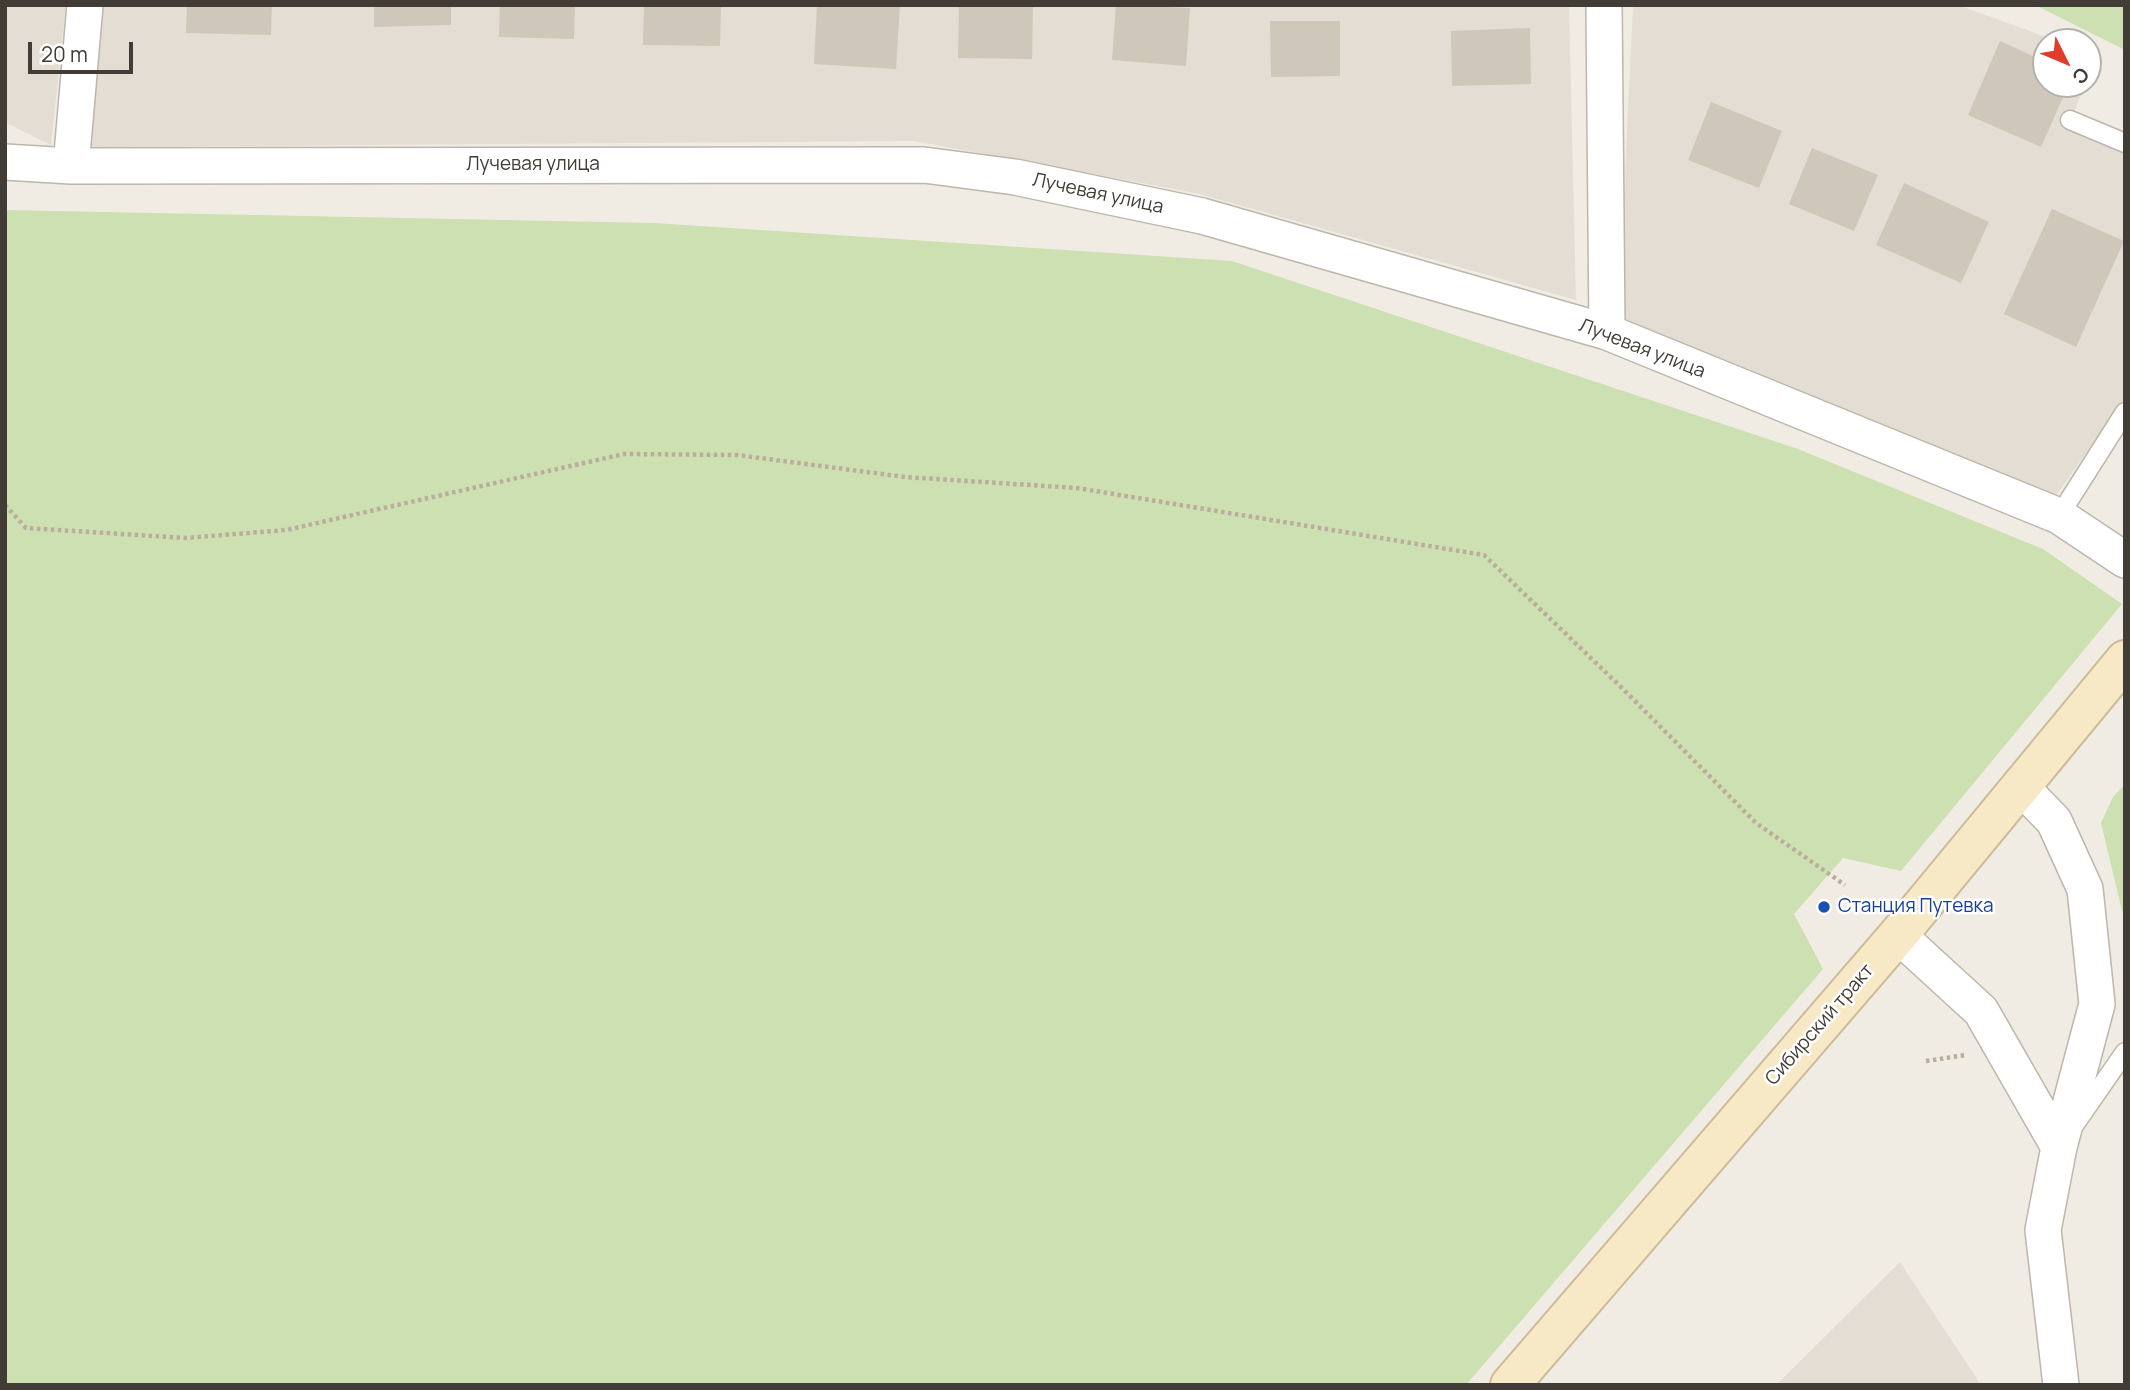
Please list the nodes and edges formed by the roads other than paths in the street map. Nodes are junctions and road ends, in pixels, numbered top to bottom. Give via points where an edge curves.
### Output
1 (85, 5) edge
2 (1604, 5) edge
3 (2070, 120) dead end
4 (2125, 142) edge
5 (5, 162) edge
6 (71, 166) junction
7 (1606, 332) junction
8 (2125, 412) edge
9 (2059, 516) junction
10 (2125, 560) edge
11 (2125, 660) edge
12 (2020, 786) junction
13 (1898, 935) junction
14 (2125, 1052) edge
15 (2059, 1147) junction
16 (1510, 1385) edge
17 (2061, 1385) edge

1 - 6 street
2 - 7 street
3 - 4 lane
5 - 6 street, Лучевая улица
6 - 7 street, Лучевая улица via 924,165 1015,177 1202,216
7 - 9 street, Лучевая улица
8 - 9 lane
9 - 10 street, Лучевая улица
11 - 12 main road, Сибирский тракт
12 - 13 main road, Сибирский тракт
12 - 15 street via 2054,821 2085,889 2097,1004
13 - 15 street via 1981,1011
13 - 16 main road, Сибирский тракт
14 - 15 lane
15 - 17 street via 2043,1230

